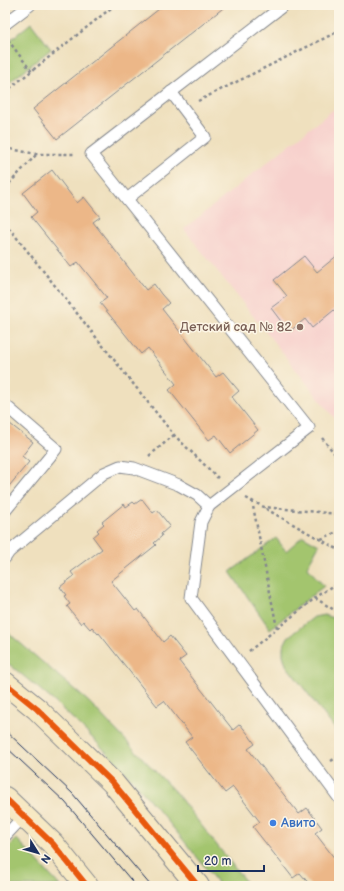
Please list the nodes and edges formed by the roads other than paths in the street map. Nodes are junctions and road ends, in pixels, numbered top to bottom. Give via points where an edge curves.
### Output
1 (30, 5) edge
2 (284, 5) edge
3 (5, 24) edge
4 (171, 92) junction
5 (127, 199) junction
6 (5, 405) edge
7 (209, 506) junction
8 (5, 511) edge
9 (5, 558) edge
10 (5, 683) edge
11 (5, 798) edge
12 (339, 798) edge
13 (24, 816) junction
14 (5, 836) edge
15 (87, 886) edge
16 (198, 886) edge

1 - 3 lane
2 - 4 lane
4 - 5 lane via 206,137
4 - 5 lane via 91,154
5 - 7 lane via 310,428
6 - 8 lane via 56,449
7 - 9 lane via 197,495 179,485 134,468 120,466 104,473
7 - 12 lane via 201,522 192,598
10 - 16 street via 37,709 113,783
11 - 13 street
13 - 14 lane
13 - 15 street via 53,844

